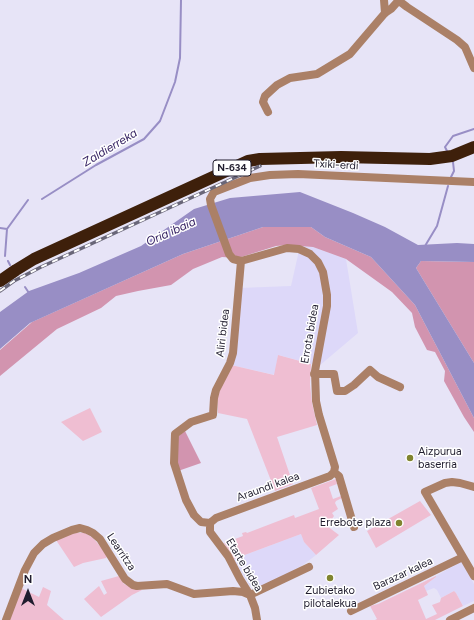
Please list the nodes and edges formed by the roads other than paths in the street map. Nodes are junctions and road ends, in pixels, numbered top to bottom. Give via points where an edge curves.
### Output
1 (384, 0) edge
2 (398, 0) edge
3 (385, 13) junction
4 (474, 68) edge
5 (268, 112) dead end
6 (474, 147) edge
7 (474, 182) edge
8 (241, 261) junction
9 (1, 278) edge
10 (314, 374) junction
11 (400, 387) dead end
12 (334, 472) junction
13 (474, 487) edge
14 (210, 524) junction
15 (354, 527) dead end
16 (464, 557) junction
17 (309, 567) dead end
18 (474, 576) edge
19 (250, 595) junction
20 (474, 608) edge
21 (351, 611) dead end
22 (6, 620) edge
23 (257, 620) edge
24 (450, 620) edge

1 - 3 street
2 - 3 street
2 - 4 street via 457,40 464,47
3 - 5 street via 350,54 317,74 290,78 278,85 265,96 263,102
6 - 9 highway, N-634 via 452,156 430,159 340,157 252,160 34,259
7 - 8 street, Txiki-erdi via 298,174 250,178 214,192 210,199 228,254 233,259
8 - 10 street, Errota bidea via 287,248 299,249 310,254 318,262 328,295
8 - 14 street, Aliri bidea via 233,353 216,390 213,415 191,422 175,434 174,463 186,500 201,522
10 - 11 street, Errota bidea via 334,374 337,391 345,391 370,370 378,377
10 - 12 street, Errota bidea via 318,408 335,465
12 - 14 street, Araundi kalea via 330,476 216,518
12 - 15 street, Errota bidea via 339,476
13 - 16 street via 452,482 425,492
14 - 19 street, Etarte bidea via 210,532 228,556
16 - 18 street
16 - 21 street, Barazar kalea
17 - 19 street
19 - 22 street, Learritza via 233,591 194,594 167,584 142,587 133,585 125,579 100,539 80,528 53,538 42,544 34,553
19 - 23 street, Etarte bidea
20 - 24 street

